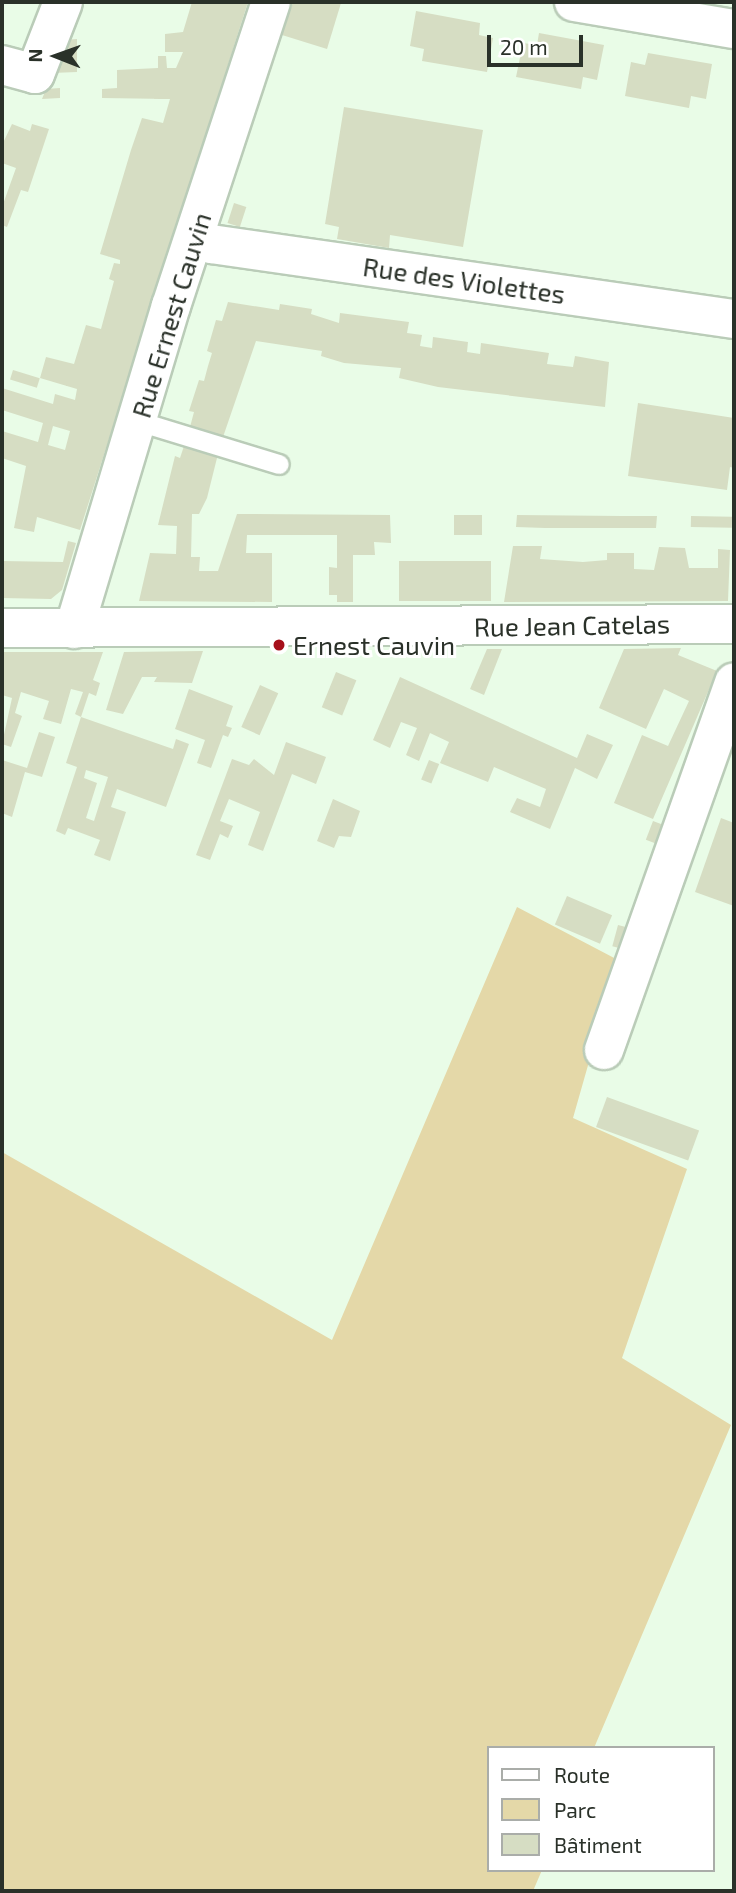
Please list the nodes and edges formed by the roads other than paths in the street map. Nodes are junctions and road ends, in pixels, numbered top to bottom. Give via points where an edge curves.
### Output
1 (63, 2) edge
2 (271, 2) edge
3 (574, 2) edge
4 (734, 29) edge
5 (2, 65) edge
6 (195, 236) junction
7 (734, 318) edge
8 (138, 421) junction
9 (279, 464) dead end
10 (734, 624) edge
11 (2, 628) edge
12 (74, 629) junction
13 (734, 682) edge
14 (604, 1050) dead end

1 - 5 street via 35,74
2 - 6 street, Rue Ernest Cauvin
3 - 4 street
6 - 7 street, Rue des Violettes via 211,244
6 - 8 street, Rue Ernest Cauvin
8 - 9 lane
8 - 12 street, Rue Ernest Cauvin
10 - 12 street, Rue Jean Catelas
11 - 12 street, Rue Jean Catelas
13 - 14 street

